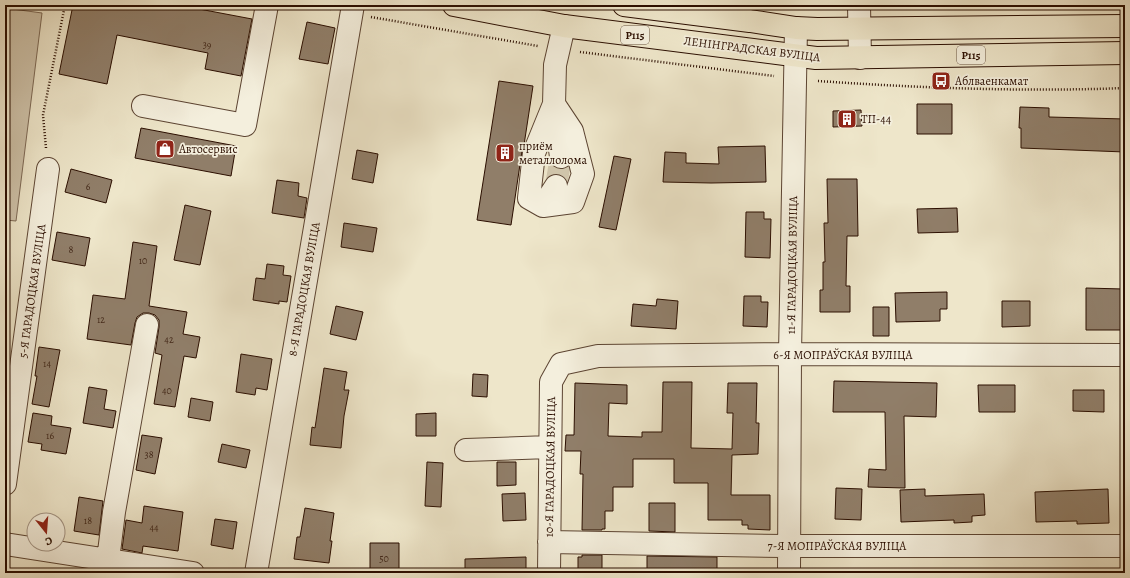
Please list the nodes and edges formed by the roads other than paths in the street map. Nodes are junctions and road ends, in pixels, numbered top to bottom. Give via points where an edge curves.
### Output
1 (267, 5) edge
2 (353, 5) edge
3 (454, 5) edge
4 (624, 5) edge
5 (859, 5) edge
6 (651, 7) edge
7 (564, 26) junction
8 (1125, 26) edge
9 (796, 28) junction
10 (860, 29) junction
11 (1125, 52) edge
12 (795, 56) junction
13 (860, 58) junction
14 (554, 104) junction
15 (143, 106) dead end
16 (561, 157) tunnel mouth
17 (48, 169) road end
18 (556, 186) tunnel mouth
19 (543, 206) junction
20 (148, 325) dead end
21 (790, 354) junction
22 (1125, 355) edge
23 (561, 364) joint
24 (549, 447) junction
25 (466, 450) dead end
26 (5, 484) edge
27 (549, 542) junction
28 (5, 544) edge
29 (789, 546) junction
30 (1125, 546) edge
31 (108, 560) junction
32 (193, 573) edge
33 (256, 573) edge
34 (549, 573) edge
35 (789, 573) edge

1 - 15 street via 245,125
2 - 33 street, 8-Я ГАРАДОЦКАЯ ВУЛІЦА
3 - 7 main road, ЛЕНІНГРАДСКАЯ ВУЛІЦА / Р115
4 - 6 main road, Р115
5 - 10 street
6 - 9 main road, Р115
7 - 12 main road, ЛЕНІНГРАДСКАЯ ВУЛІЦА / Р115
7 - 14 street via 555,65
8 - 10 main road, Р115
9 - 10 main road, Р115
9 - 12 street, 11-Я ГАРАДОЦКАЯ ВУЛІЦА
10 - 13 street
11 - 13 main road, ЛЕНІНГРАДСКАЯ ВУЛІЦА / Р115
12 - 13 main road, ЛЕНІНГРАДСКАЯ ВУЛІЦА / Р115
12 - 21 street, 11-Я ГАРАДОЦКАЯ ВУЛІЦА
14 - 16 street
14 - 19 street via 534,154 529,198
14 - 19 street via 572,132 583,174 572,202
17 - 26 street, 5-Я ГАРАДОЦКАЯ ВУЛІЦА
18 - 19 street
20 - 31 street via 114,512
21 - 22 street, 6-Я МОПРАЎСКАЯ ВУЛІЦА
21 - 23 street, 6-Я МОПРАЎСКАЯ ВУЛІЦА via 598,356
21 - 29 street, 11-Я ГАРАДОЦКАЯ ВУЛІЦА
23 - 24 street, 10-Я ГАРАДОЦКАЯ ВУЛІЦА via 551,382
24 - 25 street
24 - 27 street, 10-Я ГАРАДОЦКАЯ ВУЛІЦА
27 - 29 street, 7-Я МОПРАЎСКАЯ ВУЛІЦА
27 - 34 street, 10-Я ГАРАДОЦКАЯ ВУЛІЦА
28 - 31 street
29 - 30 street, 7-Я МОПРАЎСКАЯ ВУЛІЦА
29 - 35 street, 11-Я ГАРАДОЦКАЯ ВУЛІЦА
31 - 32 street

